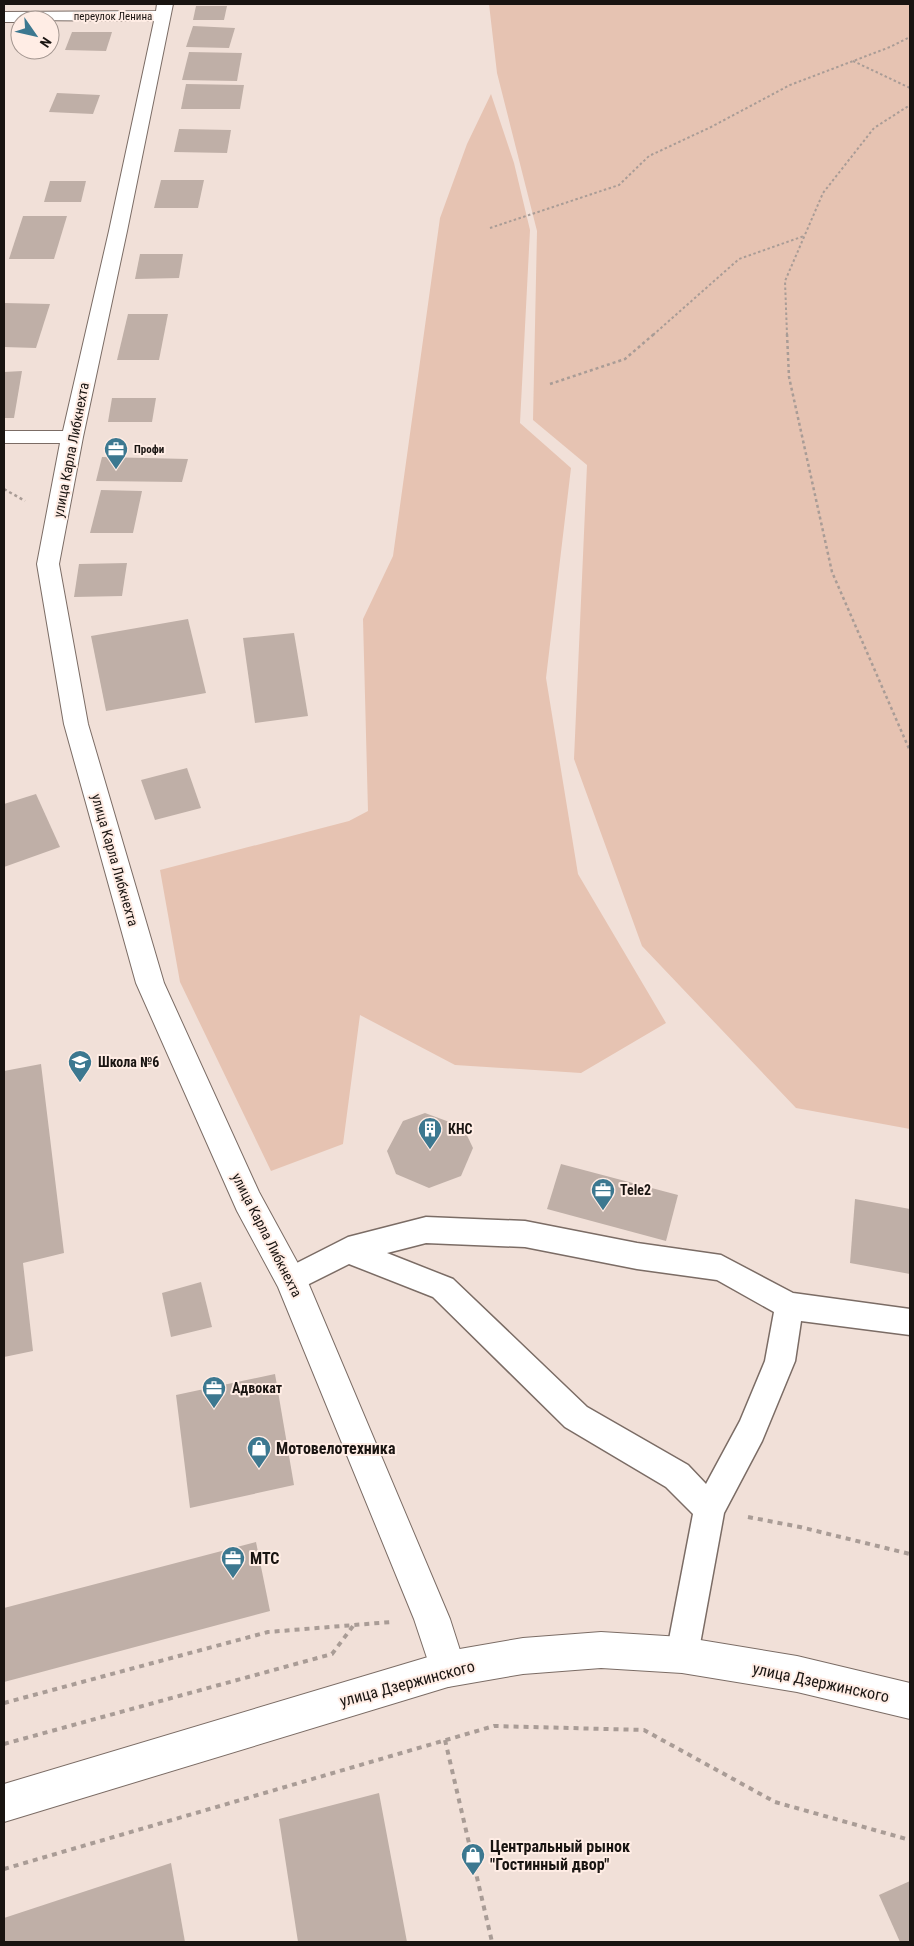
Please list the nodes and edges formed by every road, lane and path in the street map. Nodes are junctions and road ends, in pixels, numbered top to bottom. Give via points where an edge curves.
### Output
1 (163, 10) edge
2 (4, 17) edge
3 (910, 37) edge
4 (853, 61) junction
5 (910, 88) edge
6 (910, 105) edge
7 (490, 228) dead end
8 (805, 236) junction
9 (550, 384) dead end
10 (4, 437) edge
11 (72, 437) junction
12 (910, 751) edge
13 (348, 1250) junction
14 (291, 1280) junction
15 (789, 1306) junction
16 (910, 1322) edge
17 (709, 1509) junction
18 (910, 1554) edge
19 (432, 1619) junction
20 (353, 1625) junction
21 (682, 1655) junction
22 (448, 1669) junction
23 (910, 1701) edge
24 (4, 1703) edge
25 (445, 1740) junction
26 (4, 1744) edge
27 (4, 1803) edge
28 (910, 1840) edge
29 (4, 1868) edge
30 (492, 1942) edge

1 - 2 street, переулок Ленина
1 - 11 street, улица Карла Либкнехта
3 - 4 path
4 - 5 path
4 - 7 path via 790,85 649,156 619,185
6 - 8 path via 874,128 823,193
8 - 9 path via 739,259 625,359
8 - 12 path via 785,281 789,377 832,572
10 - 11 street
11 - 14 street, улица Карла Либкнехта via 48,564 76,724 150,983 248,1201
13 - 14 lane
13 - 15 lane via 426,1230 525,1234 637,1256 721,1268
13 - 17 lane via 443,1288 576,1417 678,1476
14 - 19 street, улица Карла Либкнехта
15 - 16 lane
15 - 17 lane via 780,1362 751,1431
17 - 18 path
17 - 21 lane
19 - 20 path
19 - 22 street, улица Карла Либкнехта
20 - 24 path via 268,1632
20 - 26 path via 332,1654
21 - 22 street, улица Дзержинского via 601,1650 523,1656
21 - 23 street, улица Дзержинского via 798,1674
22 - 27 street, улица Дзержинского
25 - 28 path via 494,1726 644,1730 775,1802
25 - 29 path
25 - 30 path

